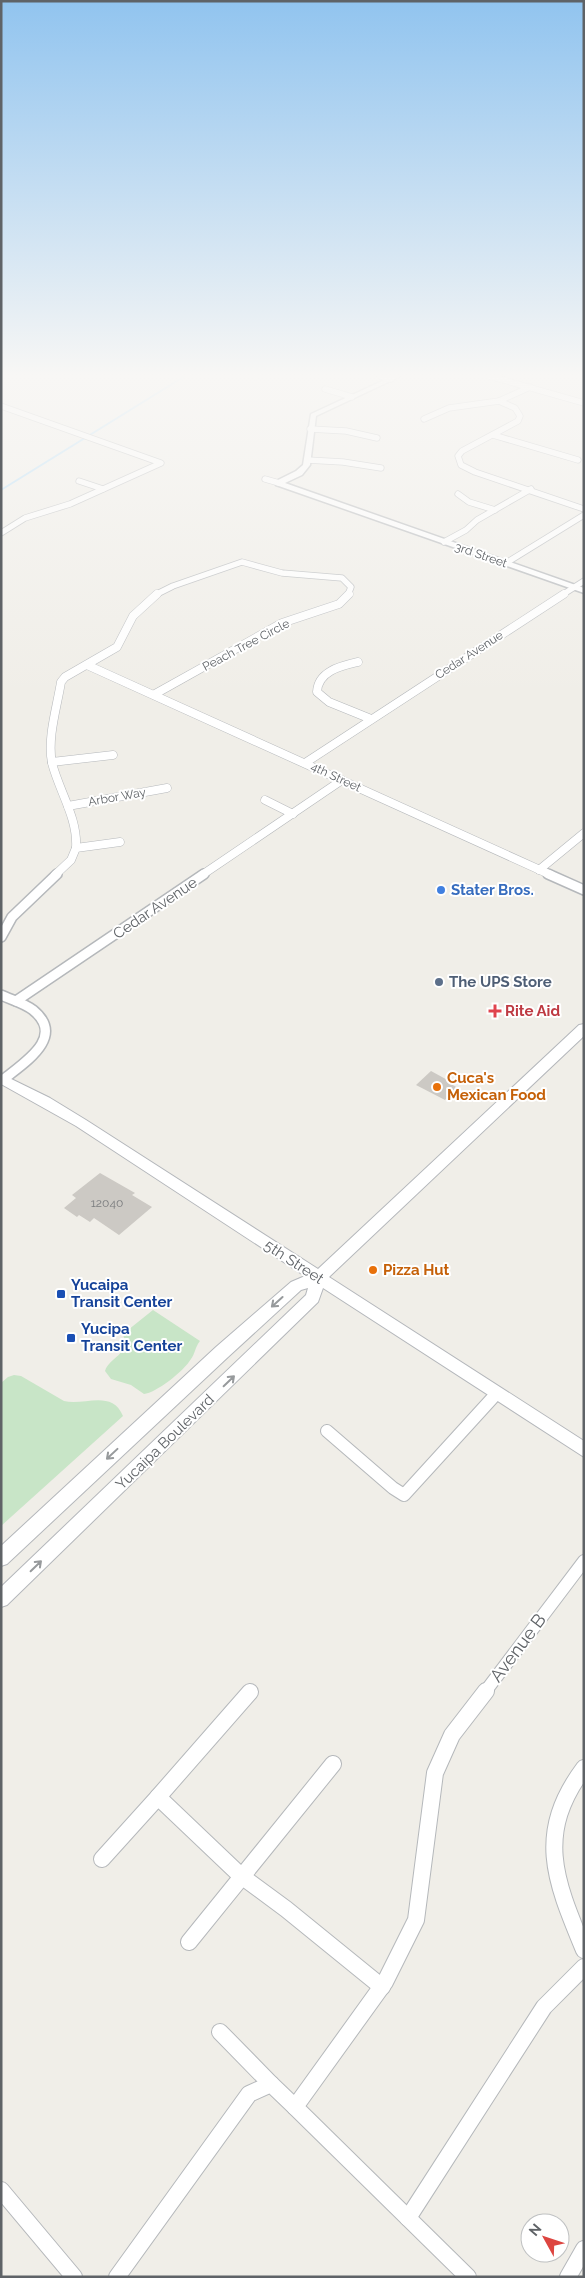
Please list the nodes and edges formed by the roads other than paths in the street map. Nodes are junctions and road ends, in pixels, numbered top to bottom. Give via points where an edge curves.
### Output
1 (82, 482) edge
2 (120, 482) edge
3 (274, 482) edge
4 (282, 482) edge
5 (509, 482) edge
6 (279, 484) junction
7 (531, 489) junction
8 (103, 490) junction
9 (458, 494) dead end
10 (584, 509) edge
11 (495, 510) junction
12 (584, 515) edge
13 (1, 532) edge
14 (444, 542) junction
15 (506, 563) junction
16 (584, 581) edge
17 (574, 588) junction
18 (584, 591) edge
19 (358, 662) dead end
20 (87, 665) junction
21 (155, 694) junction
22 (371, 719) junction
23 (113, 755) dead end
24 (52, 762) junction
25 (304, 763) junction
26 (342, 780) junction
27 (167, 788) dead end
28 (265, 800) dead end
29 (68, 806) junction
30 (293, 814) junction
31 (584, 833) edge
32 (120, 842) dead end
33 (76, 848) junction
34 (539, 870) junction
35 (584, 890) edge
36 (1, 937) edge
37 (1, 995) edge
38 (16, 1002) junction
39 (584, 1028) edge
40 (2, 1079) edge
41 (318, 1278) junction
42 (497, 1393) junction
43 (327, 1431) dead end
44 (584, 1450) edge
45 (1, 1558) edge
46 (584, 1561) edge
47 (1, 1599) edge
48 (250, 1692) dead end
49 (333, 1764) dead end
50 (584, 1768) edge
51 (158, 1797) junction
52 (102, 1859) dead end
53 (243, 1877) junction
54 (189, 1942) dead end
55 (584, 1950) edge
56 (584, 1967) edge
57 (382, 1987) junction
58 (220, 2032) dead end
59 (271, 2084) junction
60 (295, 2107) junction
61 (1, 2190) edge
62 (408, 2218) junction
63 (584, 2249) edge
64 (74, 2277) edge
65 (117, 2277) edge
66 (468, 2277) edge
67 (568, 2277) edge

1 - 8 street
2 - 8 street
3 - 6 street, 3rd Street
4 - 6 street
5 - 7 street
6 - 14 street, 3rd Street
7 - 10 street
7 - 11 street
8 - 13 street via 25,518
9 - 11 street via 469,502
11 - 14 street
12 - 15 street
14 - 15 street, 3rd Street
15 - 17 street, 3rd Street
16 - 17 street, Cedar Avenue
17 - 18 street, 3rd Street
17 - 22 street, Cedar Avenue
19 - 22 street via 330,672 316,688 324,699
20 - 21 street, 4th Street
20 - 21 street, Peach Tree Circle via 117,647 133,616 153,596 232,564 242,562 282,573 342,578 351,587 340,604 282,623
20 - 24 street via 61,682 51,743
21 - 25 street, 4th Street
22 - 25 street, Cedar Avenue
23 - 24 street
24 - 29 street
25 - 26 street, 4th Street
26 - 30 street, Cedar Avenue
26 - 34 street, 4th Street
27 - 29 street, Arbor Way
28 - 30 street
29 - 33 street via 77,836
30 - 38 street, Cedar Avenue
31 - 34 street
32 - 33 street
33 - 36 street via 70,860 12,918
34 - 35 street, 4th Street
37 - 38 street
38 - 40 street via 41,1017 46,1036 35,1053
39 - 41 main road, Yucaipa Boulevard
40 - 41 main road, 5th Street via 81,1123
41 - 42 main road, 5th Street
41 -> 45 main road, Yucaipa Boulevard via 296,1286 281,1299
47 -> 41 main road, Yucaipa Boulevard via 313,1298
42 - 43 street via 404,1495
42 - 44 main road, 5th Street
46 - 57 street, Avenue B via 452,1735 435,1773 416,1920
48 - 51 street
49 - 53 street
50 - 55 street via 560,1809 553,1848 564,1902
51 - 52 street
51 - 53 street
53 - 54 street
53 - 57 street
56 - 62 street via 544,2007
57 - 60 street, Avenue B
58 - 59 street
59 - 60 street
59 - 65 street via 249,2094
60 - 62 street
61 - 64 street
62 - 66 street
63 - 67 street

